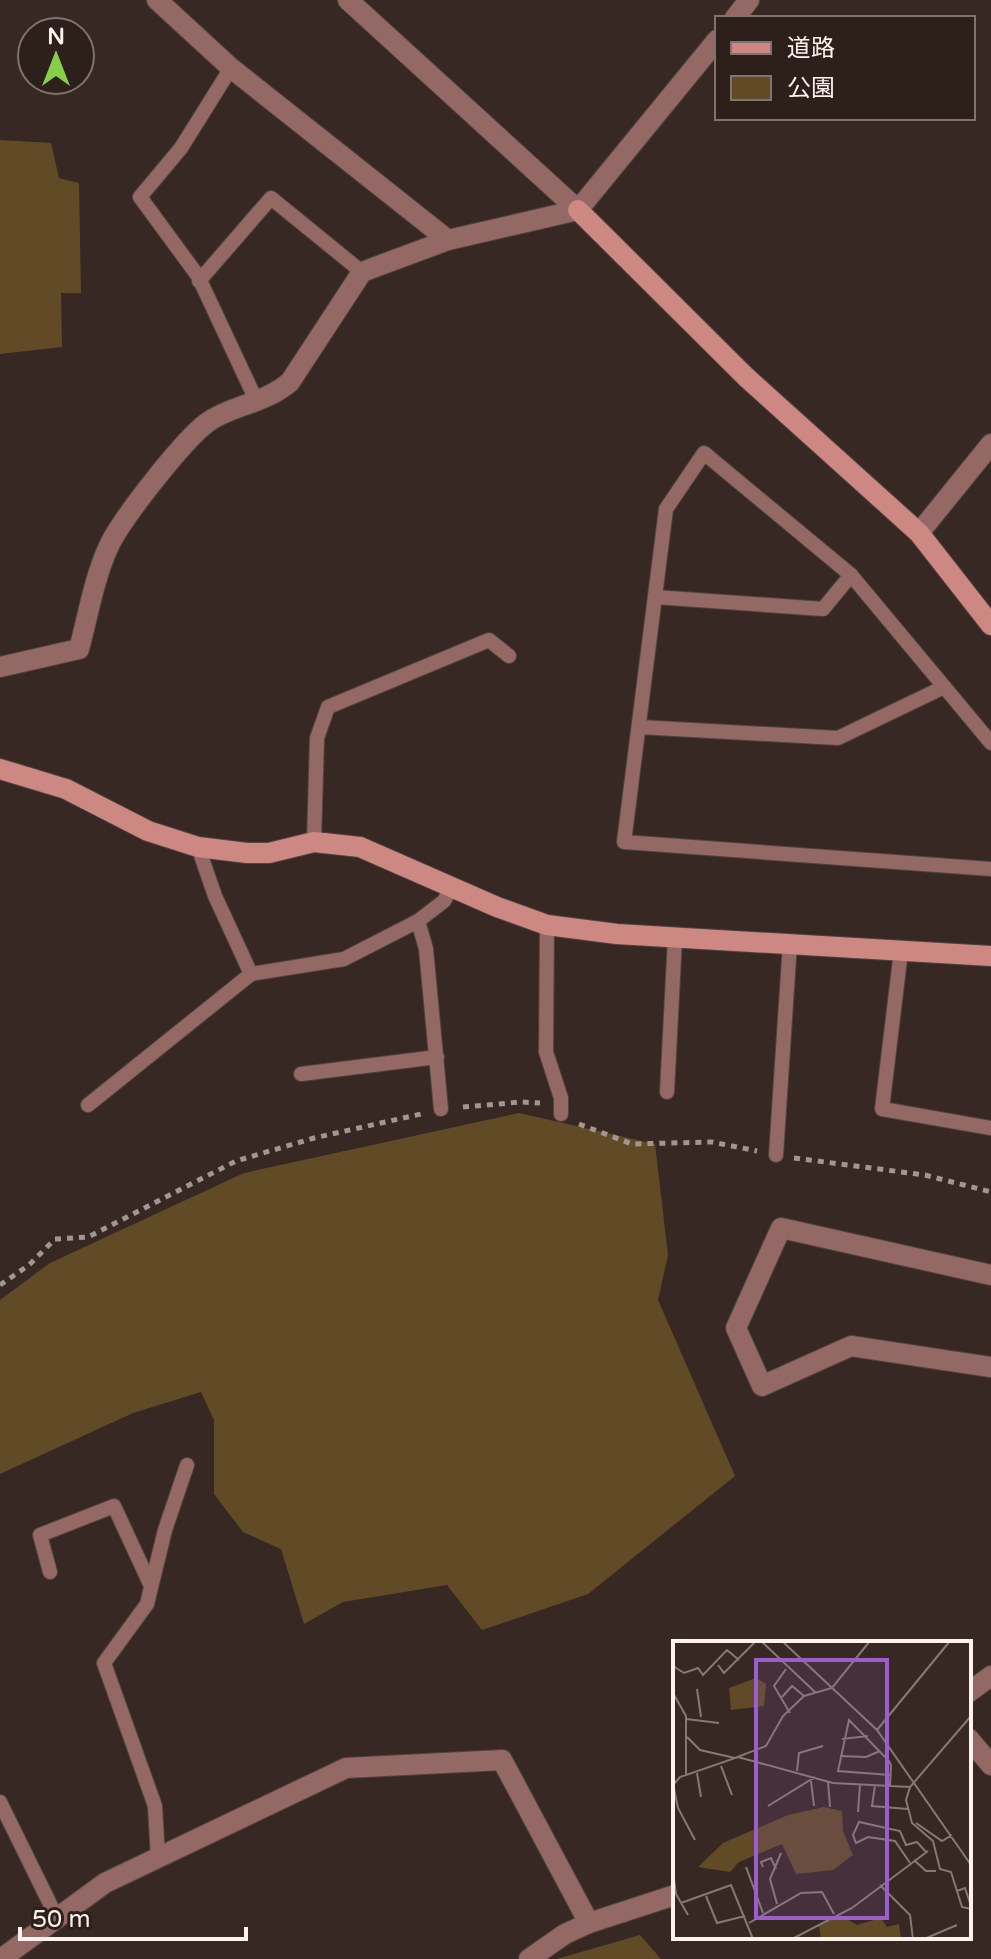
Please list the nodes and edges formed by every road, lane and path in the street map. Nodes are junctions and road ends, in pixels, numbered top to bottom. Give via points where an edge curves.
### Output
1 (157, 0) edge
2 (348, 0) edge
3 (749, 0) edge
4 (737, 16) edge
5 (715, 42) edge
6 (231, 68) junction
7 (578, 210) junction
8 (448, 240) junction
9 (362, 272) junction
10 (199, 281) junction
11 (257, 402) junction
12 (991, 444) edge
13 (919, 533) junction
14 (851, 575) junction
15 (655, 597) junction
16 (991, 625) edge
17 (509, 656) dead end
18 (0, 667) edge
19 (944, 687) junction
20 (639, 727) junction
21 (991, 743) edge
22 (0, 769) edge
23 (314, 842) junction
24 (198, 847) junction
25 (991, 869) edge
26 (451, 888) junction
27 (418, 921) junction
28 (547, 925) junction
29 (675, 938) junction
30 (790, 943) junction
31 (901, 951) junction
32 (991, 956) edge
33 (251, 974) junction
34 (437, 1057) junction
35 (301, 1074) dead end
36 (667, 1092) dead end
37 (88, 1105) dead end
38 (441, 1109) junction
39 (561, 1114) junction
40 (991, 1128) edge
41 (776, 1155) junction
42 (991, 1192) edge
43 (991, 1275) edge
44 (0, 1285) edge
45 (991, 1367) edge
46 (187, 1465) dead end
47 (50, 1572) dead end
48 (151, 1586) junction
49 (991, 1676) edge
50 (971, 1691) edge
51 (971, 1741) edge
52 (991, 1765) edge
53 (0, 1802) edge
54 (158, 1858) junction
55 (673, 1896) edge
56 (57, 1918) junction
57 (589, 1923) junction
58 (1, 1959) edge
59 (529, 1959) edge

1 - 6 street
2 - 7 street
3 - 4 street
5 - 7 street
6 - 8 street
6 - 10 lane via 181,148 140,197
7 - 8 street
7 - 13 street via 746,377
8 - 9 street
9 - 10 lane via 271,198
9 - 11 street via 290,382
10 - 11 lane
11 - 18 street via 208,422 132,511 108,547 79,649
12 - 13 street
13 - 16 street
14 - 15 lane via 823,609
14 - 15 lane via 704,453 666,509
14 - 19 lane
15 - 20 lane
17 - 23 lane via 489,640 328,707 317,738
19 - 20 lane via 838,738
19 - 21 lane
20 - 25 lane via 624,842
22 - 24 street via 66,789 148,831
23 - 24 street via 269,853
23 - 26 street via 373,852
24 - 33 lane
26 - 27 lane via 444,901
26 - 28 street
27 - 33 lane via 344,959
27 - 34 lane via 426,949
28 - 29 street
28 - 39 lane via 546,1052
29 - 30 street
29 - 36 lane
30 - 31 street
30 - 41 lane
31 - 32 street
31 - 40 lane via 882,1109
33 - 37 lane
34 - 35 lane
34 - 38 lane
38 - 39 path via 521,1102 549,1104
38 - 44 path via 236,1161 88,1237 55,1239
39 - 41 path via 632,1144 712,1142
41 - 42 path via 925,1175
43 - 45 street via 781,1228 736,1328 762,1386 851,1346
46 - 48 lane
47 - 48 lane via 40,1535 114,1506
48 - 54 lane via 147,1604 104,1663 155,1806
49 - 50 street
51 - 52 street
53 - 56 lane
54 - 56 street via 105,1883
54 - 57 street via 346,1768 502,1760
55 - 57 street
56 - 58 street
57 - 59 street

